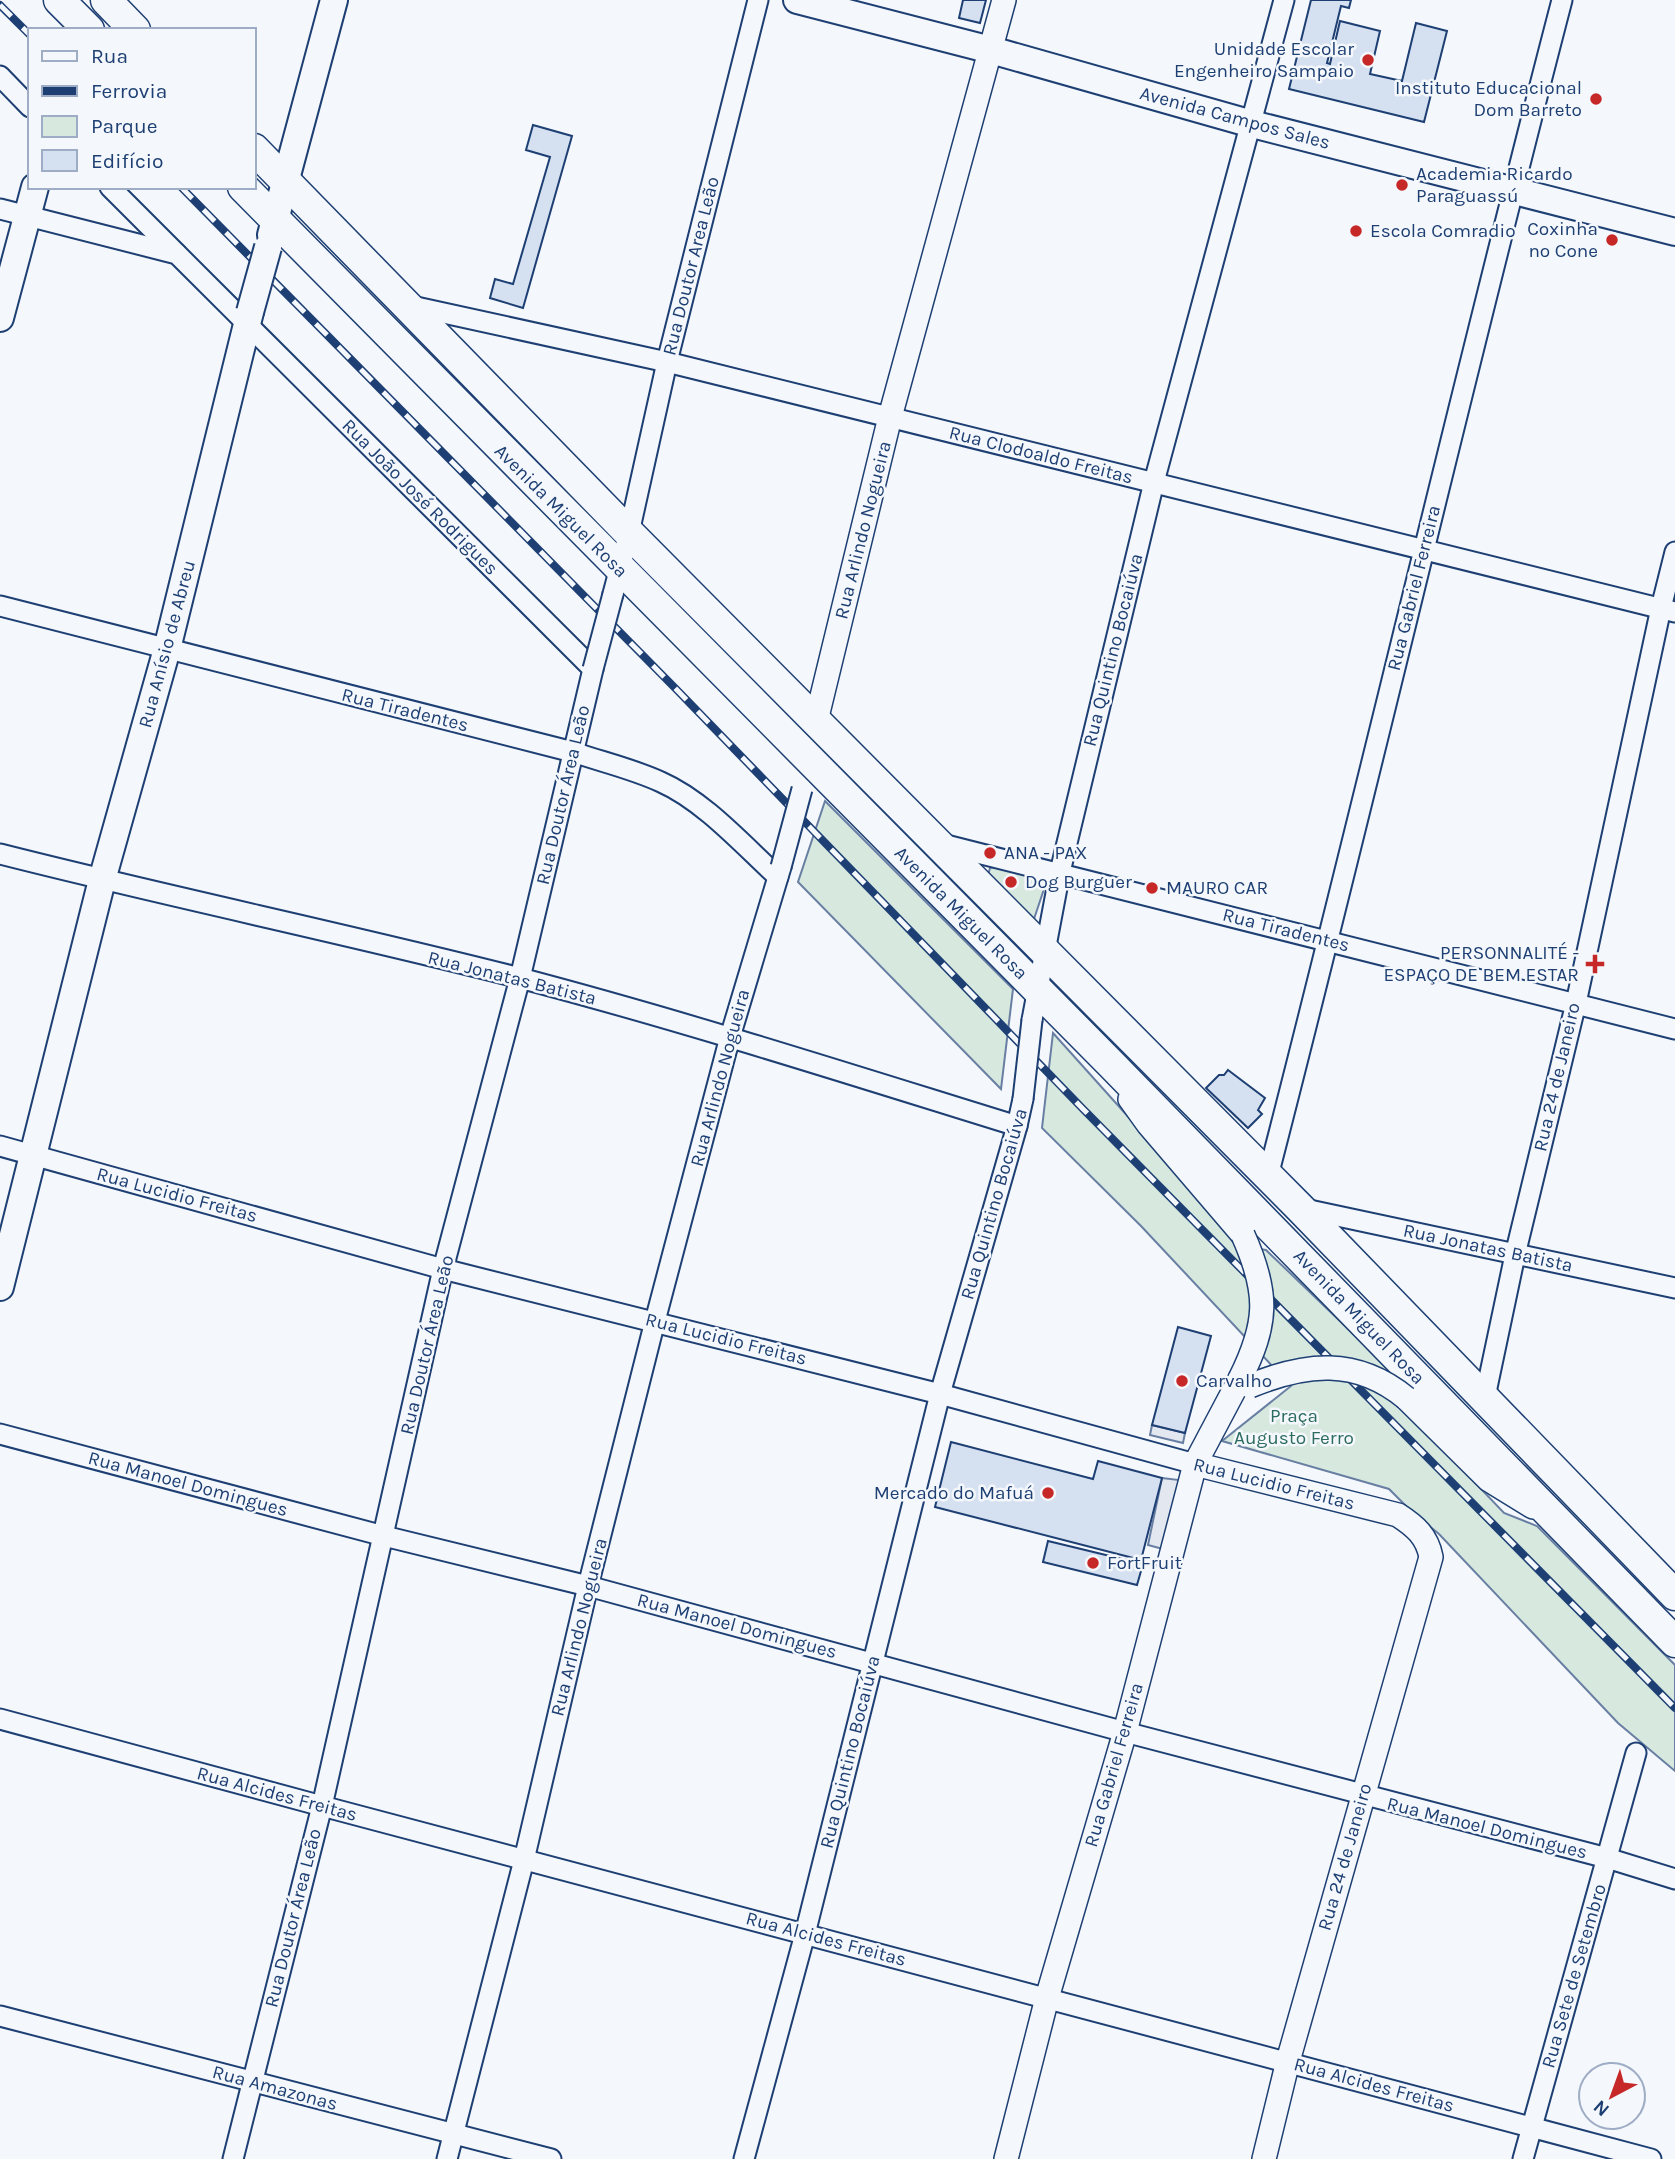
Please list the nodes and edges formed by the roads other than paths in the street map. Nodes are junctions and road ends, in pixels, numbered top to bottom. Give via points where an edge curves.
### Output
1 (106, 0) edge
2 (334, 0) edge
3 (758, 0) edge
4 (797, 0) edge
5 (1004, 0) edge
6 (1284, 0) edge
7 (1562, 0) edge
8 (133, 28) edge
9 (991, 50) junction
10 (0, 76) edge
11 (28, 105) edge
12 (1252, 124) junction
13 (256, 151) edge
14 (285, 181) junction
15 (34, 189) edge
16 (112, 189) edge
17 (244, 189) edge
18 (1512, 192) junction
19 (0, 209) edge
20 (27, 216) junction
21 (1675, 233) edge
22 (271, 234) junction
23 (177, 254) junction
24 (406, 304) junction
25 (0, 318) edge
26 (248, 318) junction
27 (667, 362) junction
28 (890, 417) junction
29 (1154, 482) junction
30 (629, 533) junction
31 (1424, 548) junction
32 (1675, 552) edge
33 (615, 581) junction
34 (0, 606) edge
35 (1668, 610) edge
36 (167, 649) junction
37 (593, 669) junction
38 (816, 721) junction
39 (573, 752) junction
40 (809, 759) junction
41 (937, 842) junction
42 (0, 854) edge
43 (779, 872) junction
44 (1060, 873) junction
45 (102, 880) junction
46 (1329, 941) junction
47 (1043, 951) junction
48 (520, 978) junction
49 (1038, 990) junction
50 (1576, 1003) junction
51 (1675, 1029) edge
52 (730, 1037) junction
53 (1112, 1065) junction
54 (1017, 1126) junction
55 (0, 1146) edge
56 (32, 1155) junction
57 (1268, 1176) junction
58 (1300, 1208) junction
59 (1515, 1255) junction
60 (443, 1269) junction
61 (0, 1287) edge
62 (1675, 1288) edge
63 (654, 1321) junction
64 (1240, 1388) junction
65 (940, 1394) junction
66 (1485, 1397) junction
67 (0, 1434) edge
68 (1195, 1464) junction
69 (1558, 1522) junction
70 (384, 1536) junction
71 (1431, 1557) joint
72 (588, 1586) junction
73 (1675, 1595) edge
74 (1675, 1642) edge
75 (873, 1662) junction
76 (0, 1719) edge
77 (1125, 1732) junction
78 (1636, 1754) dead end
79 (1363, 1795) junction
80 (321, 1806) junction
81 (1606, 1858) junction
82 (524, 1860) junction
83 (1675, 1879) edge
84 (805, 1934) junction
85 (1046, 1998) junction
86 (0, 2016) edge
87 (1288, 2061) junction
88 (252, 2081) junction
89 (1531, 2128) junction
90 (453, 2134) junction
91 (233, 2159) edge
92 (447, 2159) edge
93 (551, 2159) edge
94 (744, 2159) edge
95 (1006, 2159) edge
96 (1264, 2159) edge
97 (1523, 2159) edge
98 (1651, 2159) edge

1 - 8 main road
2 - 14 main road, Rua Anísio de Abreu
3 - 27 street, Rua Doutor Area Leão
4 - 9 main road, Avenida Campos Sales
5 - 9 street, Rua Arlindo Nogueira
6 - 12 street, Rua Quintino Bocaiúva
7 - 18 street, Rua Gabriel Ferreira
9 - 12 main road, Avenida Campos Sales
9 - 28 street, Rua Arlindo Nogueira
10 - 11 street
12 - 18 main road, Avenida Campos Sales
12 - 29 street, Rua Quintino Bocaiúva
13 - 14 main road, Avenida Miguel Rosa
14 - 22 main road, Rua Anísio de Abreu
14 - 24 main road, Avenida Miguel Rosa
15 - 20 main road
16 - 23 street
17 - 22 main road, Avenida Miguel Rosa
18 - 21 main road, Avenida Campos Sales
18 - 31 street, Rua Gabriel Ferreira
19 - 20 street
20 - 23 street
20 - 25 main road
22 - 26 main road, Rua Anísio de Abreu, bridge
22 - 33 main road, Avenida Miguel Rosa
23 - 26 street
24 - 27 street, Rua Clodoaldo Freitas
24 - 30 main road, Avenida Miguel Rosa
26 - 36 main road, Rua Anísio de Abreu
26 - 37 street, Rua João José Rodrigues
27 - 28 street, Rua Clodoaldo Freitas
27 - 30 street, Rua Doutor Area Leão
28 - 29 street, Rua Clodoaldo Freitas
28 - 38 street, Rua Arlindo Nogueira
29 - 31 street, Rua Clodoaldo Freitas
29 - 44 street, Rua Quintino Bocaiúva
30 - 33 street, Rua Doutor Área Leão
30 - 38 main road, Avenida Miguel Rosa
31 - 35 street, Rua Clodoaldo Freitas
31 - 46 street, Rua Gabriel Ferreira
32 - 35 street, Rua 24 de Janeiro
33 - 37 street, Rua Doutor Área Leão, bridge
33 - 40 main road, Avenida Miguel Rosa
34 - 36 street, Rua Tiradentes
35 - 50 street, Rua 24 de Janeiro
36 - 39 street, Rua Tiradentes
36 - 45 main road, Rua Anísio de Abreu
37 - 39 street, Rua Doutor Área Leão
38 - 40 street, Rua Arlindo Nogueira
38 - 41 main road, Avenida Miguel Rosa
39 - 43 street, Rua Tiradentes via 662,782
39 - 48 street, Rua Doutor Área Leão
40 - 43 street, Rua Arlindo Nogueira, bridge
40 - 49 main road, Avenida Miguel Rosa
41 - 44 street, Rua Tiradentes
41 - 47 main road, Avenida Miguel Rosa
42 - 45 street, Rua Jonatas Batista
43 - 52 street, Rua Arlindo Nogueira
44 - 46 street, Rua Tiradentes
44 - 47 street, Rua Quintino Bocaiúva
45 - 48 street, Rua Jonatas Batista
45 - 56 main road, Rua Anísio de Abreu
46 - 50 street, Rua Tiradentes
46 - 57 street, Rua Gabriel Ferreira
47 - 49 street, Rua Quintino Bocaiúva
47 - 57 main road, Avenida Miguel Rosa
48 - 52 street, Rua Jonatas Batista
48 - 60 street, Rua Doutor Área Leão
49 - 53 main road, Avenida Miguel Rosa
49 - 54 street, Rua Quintino Bocaiúva, bridge
50 - 51 street, Rua Tiradentes
50 - 59 street, Rua 24 de Janeiro
52 - 54 street, Rua Jonatas Batista
52 - 63 street, Rua Arlindo Nogueira
53 - 64 street, Rua Gabriel Ferreira, bridge via 1148,1124 1242,1235 1259,1280 1263,1307 1259,1337
53 - 69 main road, Avenida Miguel Rosa
54 - 65 street, Rua Quintino Bocaiúva
55 - 56 street, Rua Lucidio Freitas
56 - 60 street, Rua Lucidio Freitas
56 - 61 main road, Rua Anísio de Abreu
57 - 58 main road, Avenida Miguel Rosa
58 - 59 street, Rua Jonatas Batista
58 - 66 main road, Avenida Miguel Rosa
59 - 62 street, Rua Jonatas Batista
59 - 66 street, Rua 24 de Janeiro
60 - 63 street, Rua Lucidio Freitas
60 - 70 street, Rua Doutor Área Leão
63 - 65 street, Rua Lucidio Freitas
63 - 72 street, Rua Arlindo Nogueira
64 - 68 street, Rua Gabriel Ferreira
64 - 69 street, bridge via 1282,1373 1322,1366 1378,1380 1405,1398 1489,1480
65 - 68 street, Rua Lucidio Freitas
65 - 75 street, Rua Quintino Bocaiúva
66 - 73 main road, Avenida Miguel Rosa
67 - 70 street, Rua Manoel Domingues
68 - 71 street, Rua Lucidio Freitas via 1398,1515 1416,1527 1429,1544
68 - 77 street, Rua Gabriel Ferreira
69 - 74 main road, Avenida Miguel Rosa
70 - 72 street, Rua Manoel Domingues
70 - 80 street, Rua Doutor Área Leão
71 - 79 street, Rua 24 de Janeiro
72 - 75 street, Rua Manoel Domingues
72 - 82 street, Rua Arlindo Nogueira
75 - 77 street, Rua Manoel Domingues
75 - 84 street, Rua Quintino Bocaiúva
76 - 80 street, Rua Alcides Freitas
77 - 79 street, Rua Manoel Domingues
77 - 85 street, Rua Gabriel Ferreira
78 - 81 street, Rua Sete de Setembro
79 - 81 street, Rua Manoel Domingues
79 - 87 street, Rua 24 de Janeiro
80 - 82 street, Rua Alcides Freitas
80 - 88 street, Rua Doutor Área Leão
81 - 83 street, Rua Manoel Domingues
81 - 89 street, Rua Sete de Setembro
82 - 84 street, Rua Alcides Freitas
82 - 90 street, Rua Arlindo Nogueira
84 - 85 street, Rua Alcides Freitas
84 - 94 street, Rua Quintino Bocaiúva
85 - 87 street, Rua Alcides Freitas
85 - 95 street, Rua Gabriel Ferreira
86 - 88 street, Rua Amazonas
87 - 89 street, Rua Alcides Freitas
87 - 96 street, Rua 24 de Janeiro
88 - 90 street, Rua Amazonas
88 - 91 street, Rua Doutor Área Leão
89 - 97 street, Rua Sete de Setembro
89 - 98 street, Rua Alcides Freitas
90 - 92 street, Rua Arlindo Nogueira
90 - 93 street, Rua Amazonas

